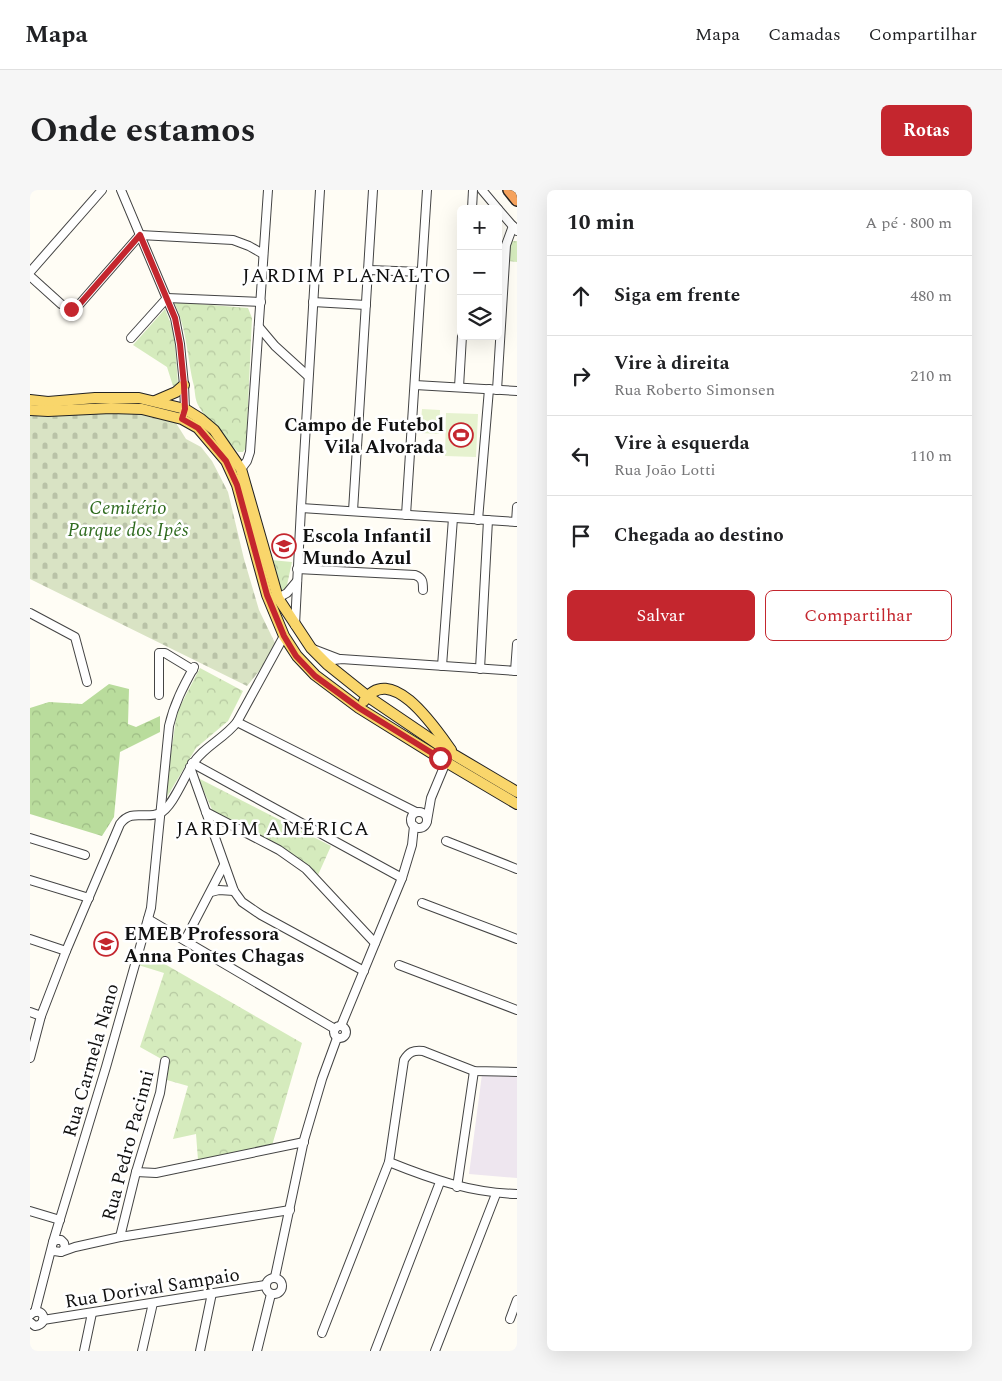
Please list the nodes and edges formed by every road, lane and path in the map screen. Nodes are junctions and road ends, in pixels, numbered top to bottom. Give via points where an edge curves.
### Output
1 (102, 190) edge
2 (120, 190) edge
3 (268, 190) edge
4 (320, 190) edge
5 (373, 190) edge
6 (427, 190) edge
7 (473, 190) edge
8 (482, 190) edge
9 (509, 190) edge
10 (517, 200) edge
11 (472, 205) edge
12 (495, 205) edge
13 (502, 213) edge
14 (515, 228) edge
15 (140, 235) junction
16 (263, 254) junction
17 (369, 270) junction
18 (30, 272) edge
19 (422, 272) junction
20 (30, 276) edge
21 (167, 298) junction
22 (261, 302) junction
23 (313, 302) junction
24 (366, 305) junction
25 (259, 327) junction
26 (131, 338) dead end
27 (462, 340) edge
28 (275, 346) junction
29 (257, 354) junction
30 (308, 376) junction
31 (184, 385) junction
32 (415, 385) junction
33 (459, 388) junction
34 (493, 390) junction
35 (517, 391) edge
36 (30, 400) edge
37 (153, 401) junction
38 (30, 410) edge
39 (184, 414) junction
40 (225, 459) junction
41 (241, 468) junction
42 (517, 507) edge
43 (300, 508) junction
44 (353, 512) junction
45 (406, 515) junction
46 (453, 518) junction
47 (478, 520) junction
48 (488, 520) junction
49 (517, 522) edge
50 (297, 569) junction
51 (296, 581) junction
52 (424, 590) dead end
53 (278, 598) junction
54 (30, 613) edge
55 (296, 627) junction
56 (284, 636) junction
57 (517, 644) edge
58 (309, 646) junction
59 (341, 659) junction
60 (327, 664) junction
61 (442, 666) junction
62 (480, 669) junction
63 (516, 671) edge
64 (315, 676) junction
65 (87, 682) dead end
66 (159, 695) dead end
67 (367, 696) junction
68 (359, 708) junction
69 (236, 722) junction
70 (449, 758) junction
71 (191, 765) junction
72 (517, 792) edge
73 (432, 798) junction
74 (397, 803) junction
75 (517, 804) edge
76 (206, 812) junction
77 (418, 812) junction
78 (160, 814) junction
79 (426, 823) junction
80 (413, 824) junction
81 (30, 838) edge
82 (446, 841) dead end
83 (412, 845) junction
84 (85, 855) dead end
85 (224, 865) junction
86 (517, 870) edge
87 (402, 878) junction
88 (30, 880) edge
89 (234, 891) junction
90 (210, 892) junction
91 (89, 898) junction
92 (422, 903) dead end
93 (148, 920) junction
94 (30, 939) edge
95 (517, 939) edge
96 (184, 940) junction
97 (375, 943) junction
98 (66, 950) junction
99 (399, 965) dead end
100 (364, 971) junction
101 (517, 1010) edge
102 (30, 1012) edge
103 (41, 1016) junction
104 (338, 1028) junction
105 (30, 1058) edge
106 (165, 1061) dead end
107 (474, 1071) junction
108 (517, 1072) edge
109 (304, 1142) junction
110 (389, 1162) junction
111 (136, 1172) junction
112 (440, 1182) junction
113 (457, 1187) junction
114 (496, 1194) junction
115 (517, 1194) edge
116 (290, 1210) junction
117 (30, 1211) edge
118 (59, 1224) junction
119 (120, 1237) junction
120 (63, 1242) junction
121 (75, 1247) junction
122 (56, 1249) junction
123 (275, 1277) junction
124 (265, 1285) junction
125 (212, 1293) junction
126 (271, 1294) junction
127 (517, 1300) edge
128 (153, 1303) junction
129 (92, 1313) junction
130 (510, 1319) dead end
131 (31, 1320) edge
132 (44, 1320) junction
133 (322, 1332) dead end
134 (258, 1350) edge
135 (84, 1351) edge
136 (142, 1351) edge
137 (200, 1351) edge
138 (375, 1351) edge
139 (435, 1351) edge

1 - 18 street
2 - 15 street
3 - 16 street
4 - 23 street
5 - 17 street
6 - 19 street
7 - 11 street
8 - 12 street
9 - 10 highway
13 - 14 street
14 - 34 street via 506,245
15 - 16 street via 233,240
15 - 20 street via 78,306 71,309
15 - 21 street
16 - 22 street
17 - 19 street
17 - 24 street
19 - 32 street
21 - 22 street
21 - 26 street
21 - 31 street via 175,318
22 - 25 street
23 - 24 street
23 - 30 street
24 - 44 street
25 - 28 street
25 - 29 street
27 - 33 street
28 - 29 street via 264,346
28 - 30 street
29 - 41 street via 250,452
30 - 43 street
31 - 37 main road via 176,392
31 - 39 street
32 - 33 street
32 - 45 street
33 - 34 street
34 - 35 street
34 - 47 street
36 - 37 main road via 48,402 118,397
37 - 39 main road
38 - 39 main road via 111,408
39 - 40 main road
39 - 41 main road via 201,419 214,430
40 - 41 main road via 232,466
40 - 56 main road via 237,485 267,595
41 - 53 main road
42 - 49 street
43 - 44 street
43 - 50 street
44 - 45 street
45 - 46 street
46 - 47 street
46 - 61 street
47 - 48 street
48 - 49 street
48 - 62 street
50 - 51 street
50 - 52 street via 415,575 424,582
51 - 53 street via 287,593
51 - 55 street
53 - 55 main road
54 - 65 street via 75,637
55 - 58 main road
56 - 58 main road via 289,633
56 - 64 main road via 296,656
56 - 69 street
57 - 63 street
58 - 59 street
58 - 60 main road
59 - 60 street
59 - 61 street
60 - 64 main road
60 - 67 main road
61 - 62 street
62 - 63 street
64 - 68 main road
66 - 78 street, Rua Carmela Nano via 159,653 193,668 173,710
67 - 68 main road
67 - 70 main road
67 - 70 main road via 374,691 391,690 418,707 430,720
68 - 70 main road
69 - 71 street
69 - 74 street
70 - 72 main road
70 - 73 street
70 - 75 main road
71 - 76 street
71 - 78 street via 168,807
71 - 87 street
73 - 77 street
73 - 79 street
74 - 77 street
74 - 80 street
76 - 85 street
76 - 97 street via 280,850 306,869
77 - 79 street via 426,816
77 - 80 street via 411,818
78 - 91 street via 124,818
78 - 93 street, Rua Carmela Nano
79 - 80 street via 420,828
79 - 83 street
80 - 83 street
81 - 84 street
82 - 86 street
83 - 87 street
85 - 89 street
85 - 90 street
87 - 97 street
88 - 91 street
89 - 90 street
89 - 100 street via 242,902 262,916
90 - 96 street
91 - 98 street
92 - 95 street
93 - 96 street
93 - 118 street, Rua Carmela Nano
94 - 98 street
96 - 104 street
97 - 100 street
98 - 103 street
99 - 101 street
100 - 104 street
102 - 103 street
103 - 105 street
104 - 109 street
106 - 111 street, Rua Pedro Pacinni via 160,1093
107 - 108 street
107 - 110 street via 423,1052 414,1050 408,1053 404,1060
107 - 113 street
109 - 111 street via 156,1173
109 - 116 street
110 - 112 street
110 - 133 street
111 - 119 street, Rua Pedro Pacinni
112 - 113 street
112 - 138 street
113 - 114 street
114 - 115 street
114 - 139 street
116 - 119 street
116 - 123 street
117 - 118 street
118 - 120 street
118 - 122 street, Rua Carmela Nano
119 - 121 street
120 - 121 street
120 - 122 street via 64,1248
120 - 122 street via 56,1240
121 - 122 street
122 - 131 street, Rua Carmela Nano
123 - 124 street via 267,1280
123 - 126 street via 282,1287 277,1294
124 - 125 street, Rua Dorival Sampaio
124 - 126 street
125 - 128 street, Rua Dorival Sampaio
125 - 137 street
126 - 134 street
127 - 130 street
128 - 129 street, Rua Dorival Sampaio
128 - 136 street
129 - 132 street, Rua Dorival Sampaio
129 - 135 street
131 - 132 street, Rua Dorival Sampaio via 35,1326
131 - 132 street via 42,1314

